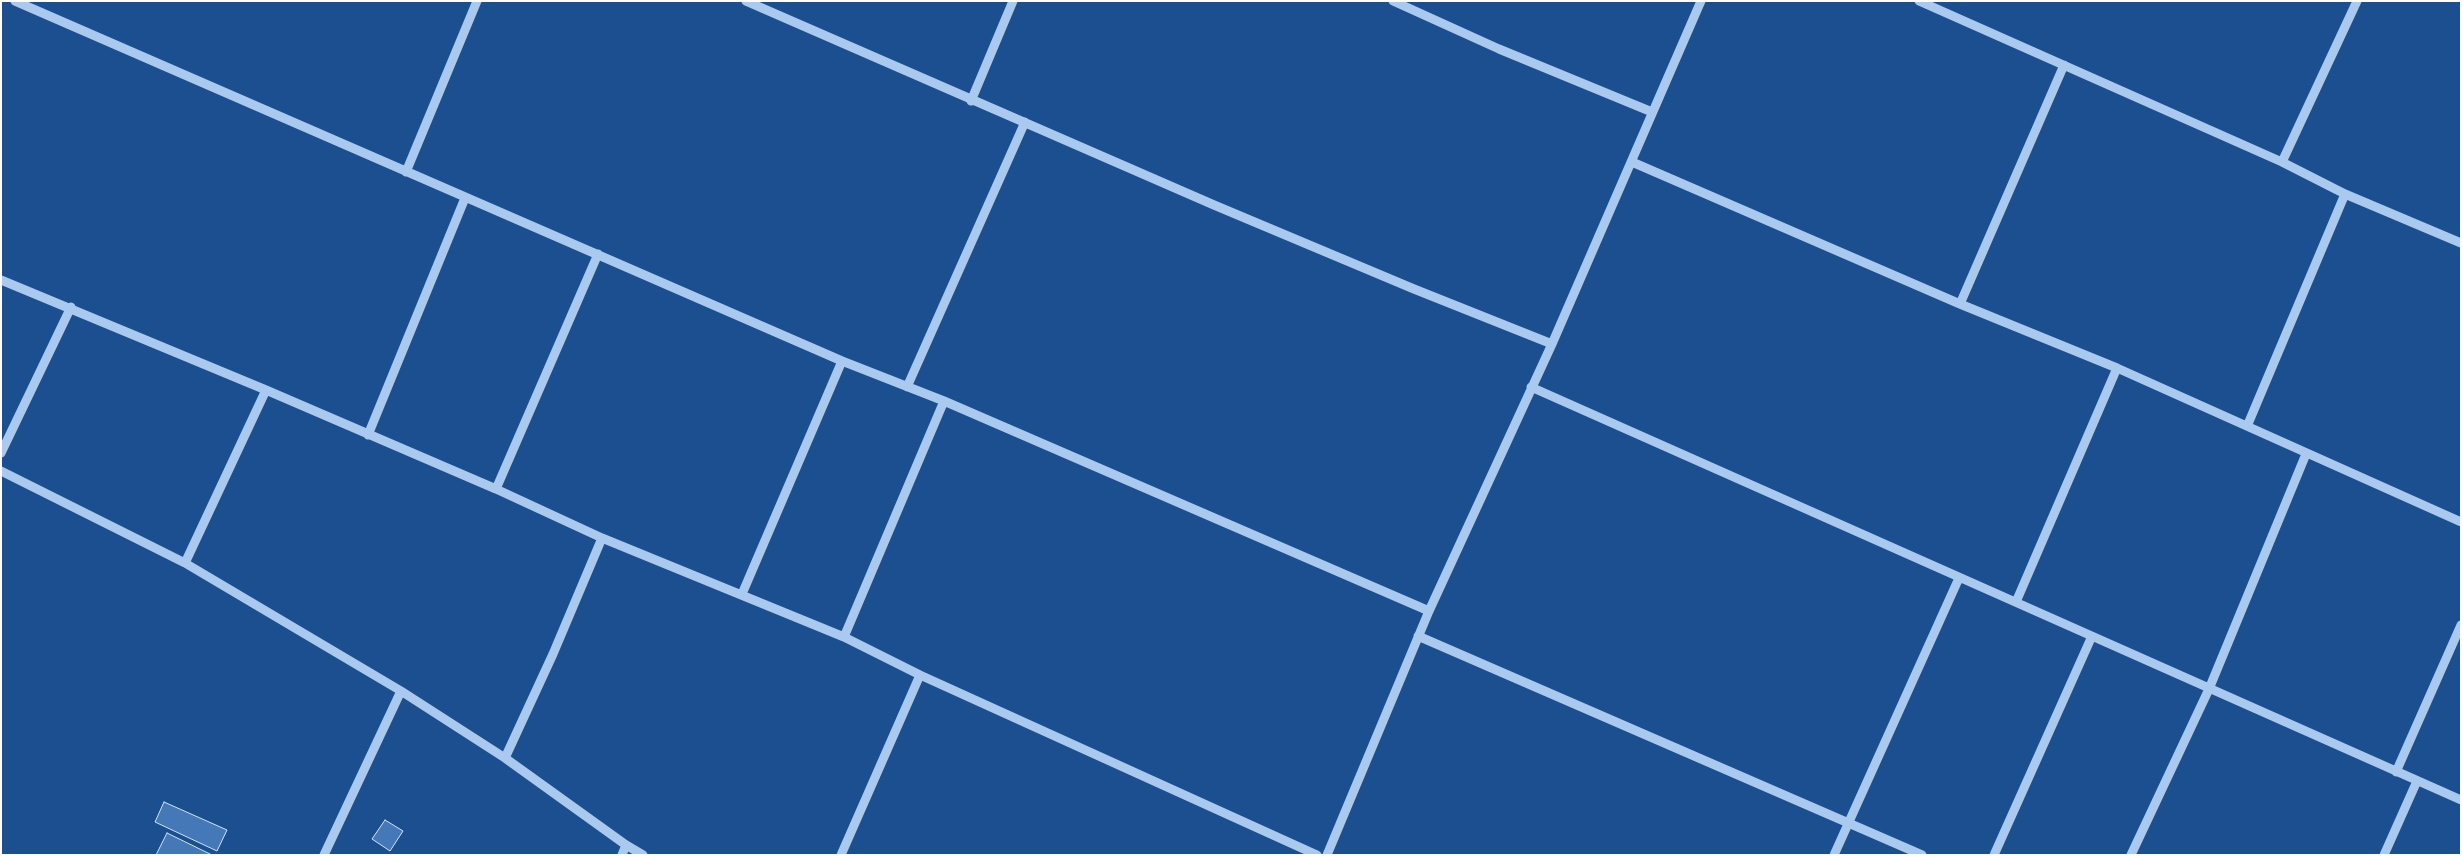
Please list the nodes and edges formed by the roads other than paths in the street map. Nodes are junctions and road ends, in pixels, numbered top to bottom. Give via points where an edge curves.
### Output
1 (15, 1) edge
2 (477, 1) edge
3 (746, 1) edge
4 (1013, 1) edge
5 (1393, 1) edge
6 (1701, 1) edge
7 (1919, 1) edge
8 (2357, 1) edge
9 (2064, 65) junction
10 (971, 101) junction
11 (1652, 112) junction
12 (1025, 122) junction
13 (1632, 162) junction
14 (2282, 162) junction
15 (406, 172) junction
16 (2345, 194) junction
17 (465, 198) junction
18 (2461, 243) edge
19 (598, 254) junction
20 (1, 280) edge
21 (1960, 304) junction
22 (71, 307) junction
23 (1552, 344) junction
24 (842, 361) junction
25 (2118, 368) junction
26 (907, 387) junction
27 (1531, 387) junction
28 (266, 390) junction
29 (944, 401) junction
30 (2248, 424) junction
31 (368, 435) junction
32 (1, 453) edge
33 (2306, 454) junction
34 (1, 471) edge
35 (496, 489) junction
36 (2461, 522) edge
37 (602, 538) junction
38 (185, 563) junction
39 (1959, 578) junction
40 (742, 594) junction
41 (2016, 602) junction
42 (1429, 611) junction
43 (2461, 625) edge
44 (1418, 636) junction
45 (2092, 636) junction
46 (844, 637) junction
47 (920, 675) junction
48 (2210, 689) junction
49 (401, 691) junction
50 (505, 758) junction
51 (2396, 772) junction
52 (2417, 781) junction
53 (2461, 800) edge
54 (1847, 824) junction
55 (626, 845) junction
56 (324, 855) edge
57 (622, 855) edge
58 (643, 855) edge
59 (841, 855) edge
60 (1317, 855) edge
61 (1327, 855) edge
62 (1834, 855) edge
63 (1922, 855) edge
64 (1994, 855) edge
65 (2131, 855) edge
66 (2384, 855) edge

1 - 15 street
2 - 15 street
3 - 10 street
4 - 10 street
5 - 11 street
6 - 11 street
7 - 9 street
8 - 14 street
9 - 14 street
9 - 21 street
10 - 12 street
11 - 13 street
12 - 23 street via 1405,285
12 - 26 street
13 - 21 street
13 - 23 street
14 - 16 street
15 - 17 street
16 - 18 street
16 - 30 street
17 - 19 street
17 - 31 street
19 - 24 street
19 - 35 street
20 - 22 street
21 - 25 street
22 - 28 street
22 - 32 street
23 - 27 street
24 - 26 street
24 - 40 street
25 - 30 street
25 - 41 street
26 - 29 street
27 - 39 street
27 - 42 street
28 - 31 street
28 - 38 street
29 - 42 street
29 - 46 street
30 - 33 street
31 - 35 street
33 - 36 street
33 - 48 street
34 - 38 street
35 - 37 street
37 - 40 street
37 - 50 street
38 - 49 street
39 - 41 street
39 - 54 street
40 - 46 street
41 - 45 street
42 - 44 street
43 - 51 street
44 - 54 street
44 - 61 street
45 - 48 street
45 - 64 street
46 - 47 street
47 - 59 street
47 - 60 street
48 - 51 street
48 - 65 street
49 - 50 street
49 - 56 street
50 - 55 street
51 - 52 street
52 - 53 street
52 - 66 street
54 - 62 street
54 - 63 street
55 - 57 street
55 - 58 street

